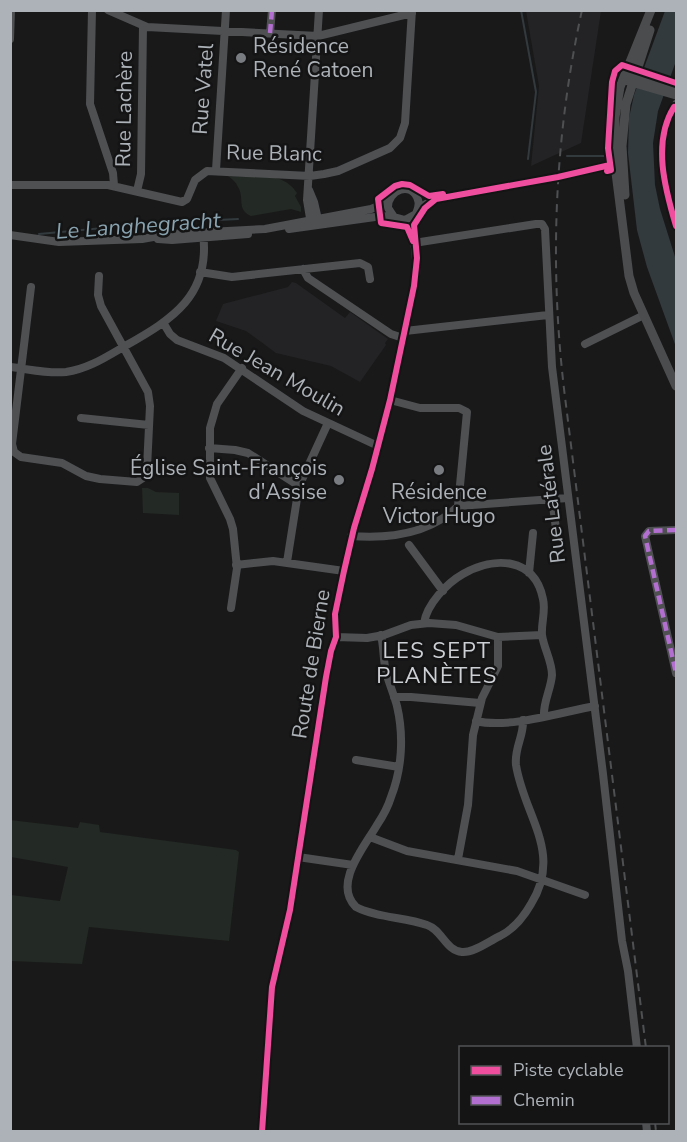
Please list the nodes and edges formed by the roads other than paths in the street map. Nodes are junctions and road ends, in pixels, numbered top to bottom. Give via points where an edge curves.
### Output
1 (11, 10) edge
2 (92, 10) edge
3 (108, 10) edge
4 (226, 10) edge
5 (272, 10) edge
6 (319, 10) edge
7 (651, 10) edge
8 (657, 10) edge
9 (412, 12) edge
10 (143, 26) junction
11 (225, 31) junction
12 (270, 33) junction
13 (318, 36) junction
14 (10, 39) edge
15 (632, 79) junction
16 (673, 91) edge
17 (676, 104) edge
18 (619, 166) junction
19 (216, 170) junction
20 (310, 176) junction
21 (10, 185) edge
22 (114, 185) junction
23 (138, 191) junction
24 (467, 192) junction
25 (415, 194) junction
26 (388, 200) junction
27 (417, 211) junction
28 (397, 218) junction
29 (314, 223) junction
30 (676, 226) edge
31 (10, 235) edge
32 (203, 235) junction
33 (415, 243) junction
34 (303, 269) junction
35 (200, 272) junction
36 (99, 276) dead end
37 (370, 279) dead end
38 (31, 287) dead end
39 (549, 315) junction
40 (644, 315) junction
41 (164, 324) junction
42 (404, 334) junction
43 (585, 344) dead end
44 (124, 347) junction
45 (10, 367) edge
46 (242, 368) junction
47 (21, 369) junction
48 (676, 386) edge
49 (390, 400) junction
50 (81, 418) dead end
51 (328, 423) junction
52 (149, 425) junction
53 (378, 446) junction
54 (209, 448) junction
55 (548, 467) dead end
56 (299, 486) junction
57 (568, 498) junction
58 (552, 499) junction
59 (458, 506) junction
60 (556, 529) dead end
61 (676, 530) edge
62 (533, 533) dead end
63 (351, 536) junction
64 (409, 545) dead end
65 (287, 562) junction
66 (236, 565) junction
67 (344, 571) junction
68 (529, 573) junction
69 (443, 591) junction
70 (231, 608) dead end
71 (424, 623) junction
72 (381, 635) junction
73 (542, 635) junction
74 (336, 637) junction
75 (498, 638) junction
76 (676, 673) edge
77 (394, 697) junction
78 (480, 704) junction
79 (595, 706) junction
80 (544, 716) junction
81 (523, 720) junction
82 (476, 721) junction
83 (356, 760) dead end
84 (399, 767) junction
85 (370, 837) junction
86 (298, 857) junction
87 (458, 859) junction
88 (352, 865) junction
89 (541, 878) junction
90 (585, 895) dead end
91 (637, 1046) edge
92 (262, 1131) edge

1 - 14 street
2 - 22 street via 90,104
3 - 10 street
4 - 11 street, Rue Vatel
5 - 12 street
6 - 13 street
7 - 15 main road
8 - 15 main road
9 - 13 street
9 - 20 street, Rue Blanc via 406,119 400,138 387,151 338,171
10 - 11 street
10 - 23 street, Rue Lachère
11 - 12 street
11 - 19 street, Rue Vatel
12 - 13 street
13 - 20 street
15 - 16 main road
15 - 18 main road via 618,93
17 - 30 street via 666,126 663,153 666,189
18 - 24 street
18 - 40 main road via 627,266
19 - 20 street, Rue Blanc
19 - 23 street, Rue Blanc via 198,176 184,202
20 - 29 street
21 - 22 street
22 - 23 street
24 - 25 street
24 - 27 street via 433,200
25 - 26 street via 399,189
25 - 27 street via 419,201
26 - 28 street via 388,208
26 - 29 street via 374,208
27 - 28 street via 410,219
27 - 33 street, Route de Bierne
28 - 29 street
28 - 33 street, Route de Bierne
29 - 32 street
31 - 32 street via 59,242
32 - 35 street
33 - 39 street, Rue Latérale via 542,225 546,231
33 - 42 street, Route de Bierne via 415,280
34 - 35 street via 232,277
34 - 37 street via 360,263 368,267
34 - 42 street via 308,278 392,334
35 - 41 street via 185,303
36 - 44 street via 100,304
38 - 47 street
39 - 42 street
39 - 57 street, Rue Latérale
40 - 43 street
40 - 48 main road
41 - 44 street
41 - 46 street, Rue Jean Moulin via 177,340 213,352
42 - 49 street, Route de Bierne
44 - 47 street via 73,371
44 - 52 street via 147,388
45 - 47 street
46 - 51 street, Rue Jean Moulin via 303,411
46 - 54 street via 215,408
47 - 52 street via 12,444 15,454 62,463 97,479 134,482 142,479 147,465
49 - 53 street, Route de Bierne
49 - 59 street via 420,408 459,408 467,412
50 - 52 street
51 - 53 street, Rue Jean Moulin
51 - 56 street
53 - 63 street, Route de Bierne
54 - 56 street via 248,453
54 - 66 street via 211,482 232,525
55 - 58 street
56 - 65 street
57 - 58 street
57 - 79 street, Rue Latérale
58 - 59 street
58 - 60 street
59 - 63 street via 409,534
61 - 76 street via 649,531 645,536
62 - 68 street
63 - 67 street, Route de Bierne
64 - 69 street
65 - 66 street
65 - 67 street
66 - 70 street
67 - 74 street, Route de Bierne via 335,614
68 - 69 street via 507,563 489,563 463,574
68 - 73 street via 543,599
69 - 71 street via 428,610
71 - 72 street
71 - 75 street via 456,625
72 - 74 street
72 - 77 street
73 - 75 street
73 - 80 street via 552,672
74 - 86 street, Route de Bierne
75 - 78 street via 498,666
77 - 78 street
77 - 84 street via 400,732
78 - 82 street
79 - 80 street
79 - 91 street, Rue Latérale
80 - 81 street
81 - 82 street via 491,724
81 - 89 street via 516,761 523,794 543,844
82 - 87 street via 468,812
83 - 84 street
84 - 85 street via 388,806
85 - 87 street via 402,850
85 - 88 street
86 - 88 street
86 - 92 street, Route de Bierne via 272,987
87 - 89 street
88 - 89 street via 349,892 356,907 431,926 461,952 471,951 516,926 534,900
89 - 90 street

